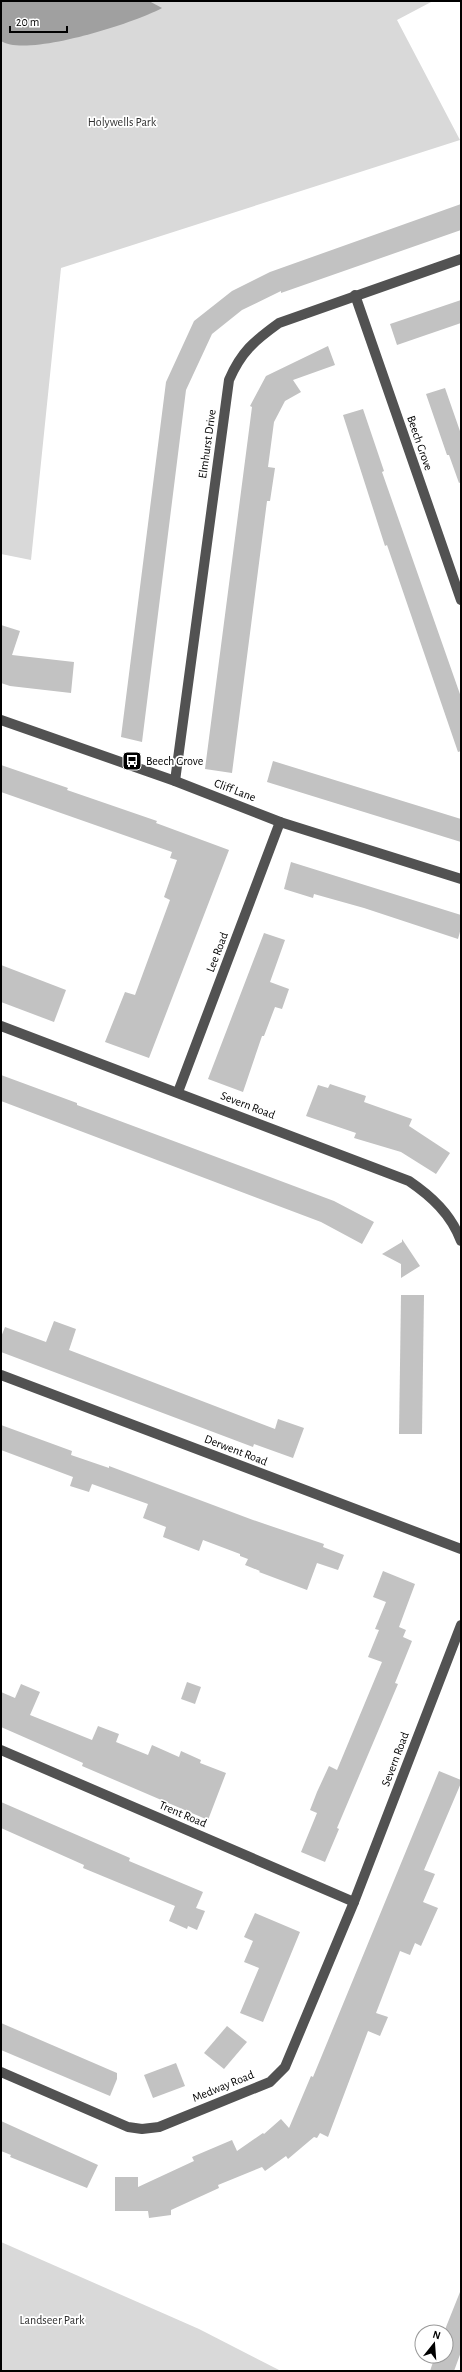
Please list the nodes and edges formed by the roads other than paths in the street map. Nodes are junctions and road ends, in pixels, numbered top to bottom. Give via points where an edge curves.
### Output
1 (461, 259) edge
2 (355, 295) junction
3 (461, 600) edge
4 (1, 720) edge
5 (175, 781) junction
6 (280, 822) junction
7 (461, 879) edge
8 (1, 1026) edge
9 (178, 1092) junction
10 (461, 1241) edge
11 (1, 1375) edge
12 (461, 1549) edge
13 (461, 1625) edge
14 (1, 1750) edge
15 (354, 1902) junction
16 (1, 2072) edge

1 - 2 street, Elmhurst Drive
2 - 3 street, Beech Grove
2 - 5 street, Elmhurst Drive via 279,323 253,342 237,361 228,380
4 - 5 street, Cliff Lane
5 - 6 street, Cliff Lane
6 - 7 street, Cliff Lane
6 - 9 street, Lee Road
8 - 9 street, Severn Road
9 - 10 street, Severn Road via 408,1181 428,1194 443,1209 456,1227
11 - 12 street, Derwent Road
13 - 15 street, Severn Road
14 - 15 street, Trent Road
15 - 16 street, Medway Road via 285,2066 270,2082 159,2126 142,2129 128,2127

